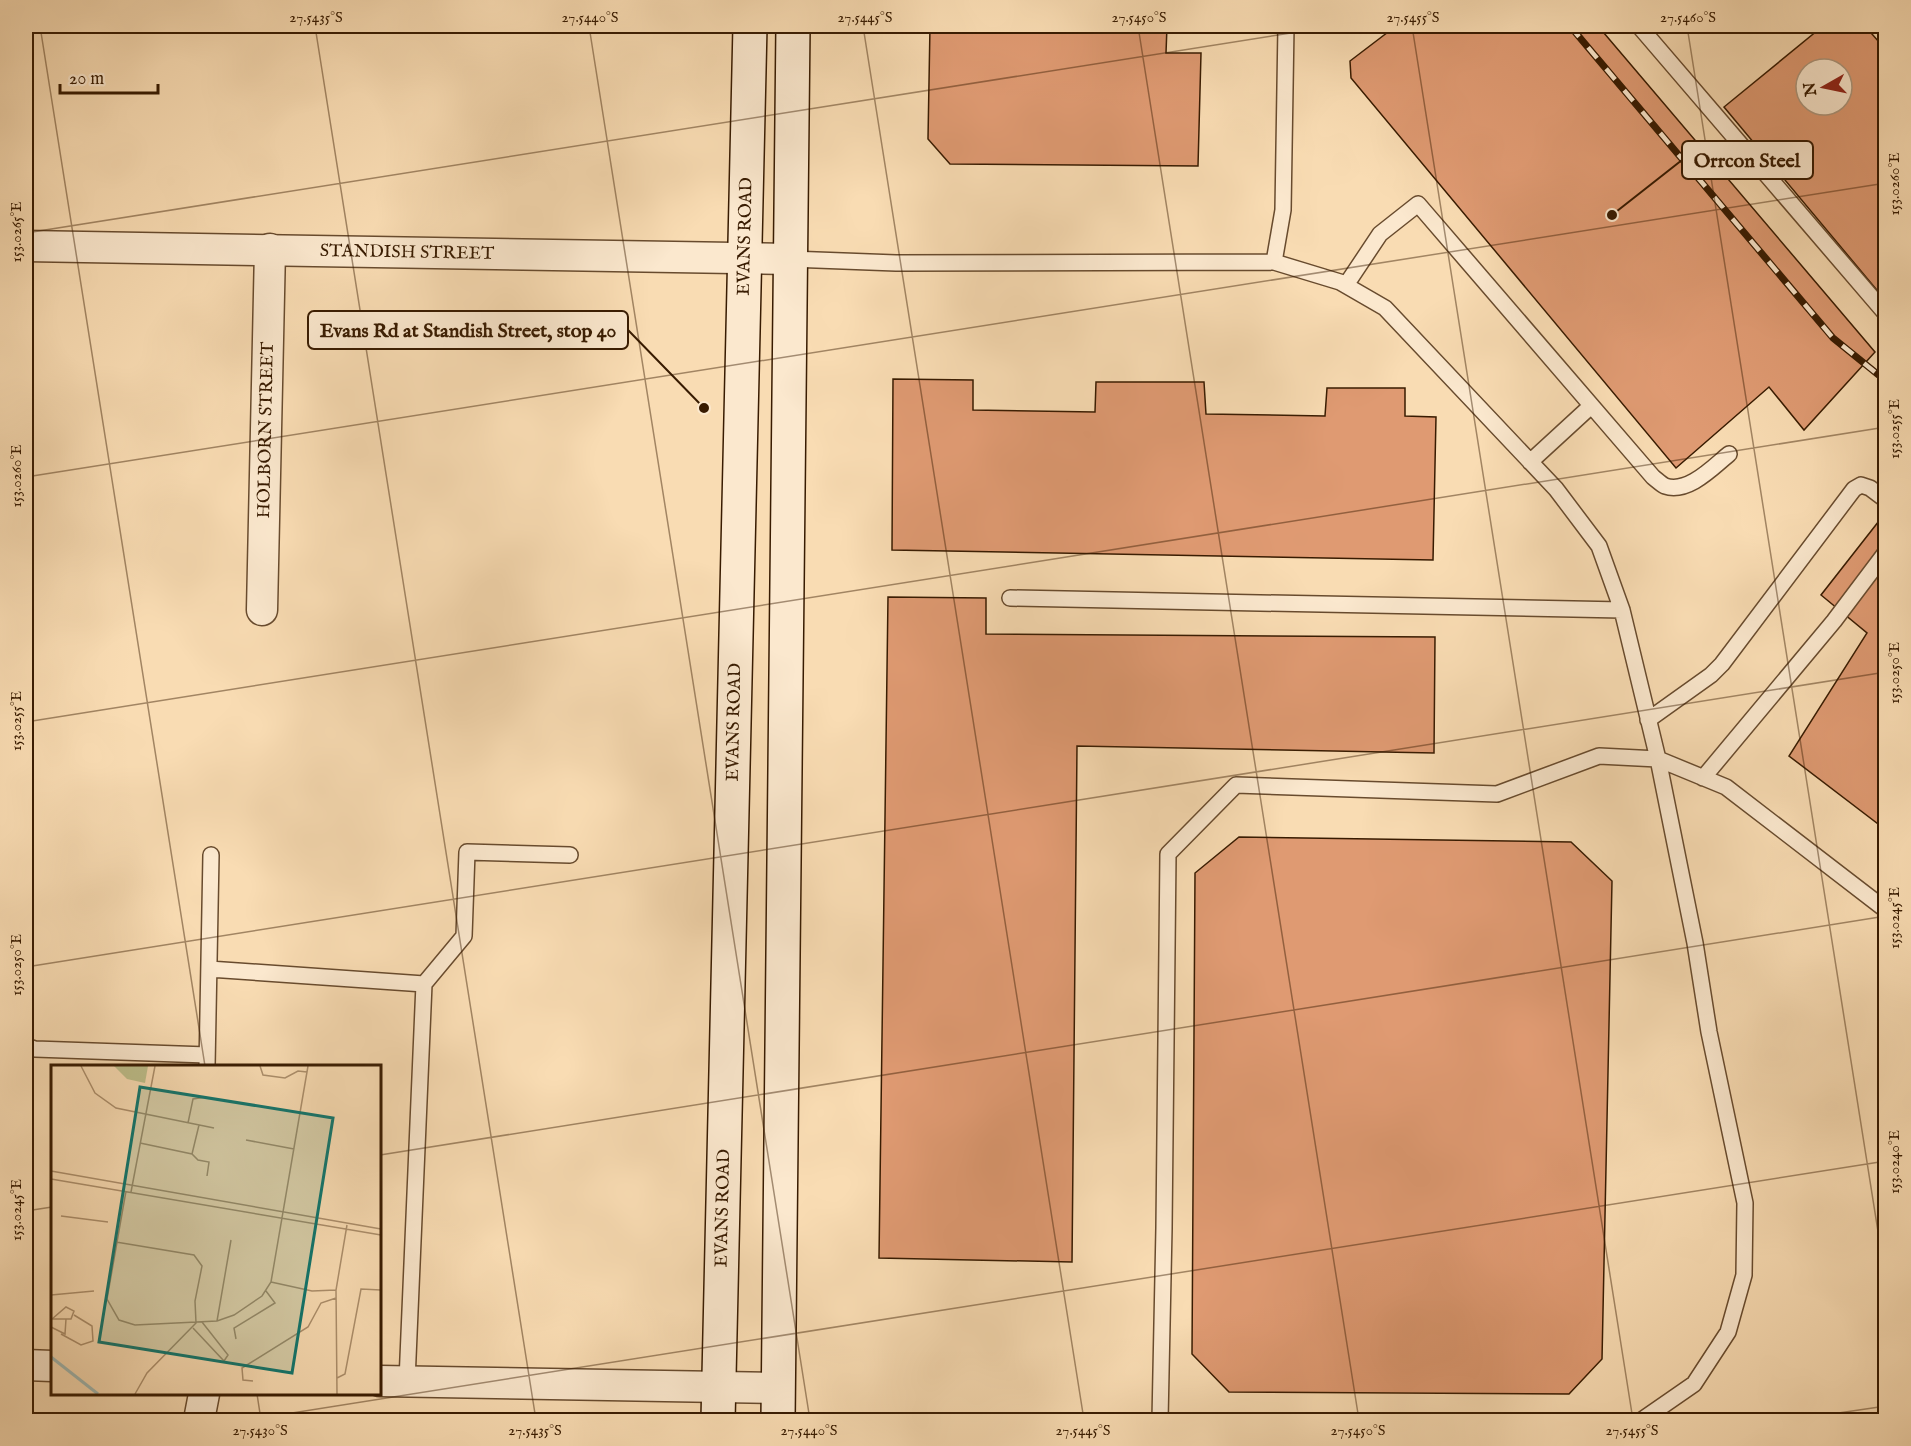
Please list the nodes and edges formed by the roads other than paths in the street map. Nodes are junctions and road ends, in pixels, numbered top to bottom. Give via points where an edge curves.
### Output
1 (750, 26) edge
2 (793, 26) edge
3 (1286, 26) edge
4 (1639, 26) edge
5 (26, 246) edge
6 (270, 249) junction
7 (746, 259) junction
8 (790, 259) junction
9 (1274, 262) junction
10 (1346, 285) junction
11 (1886, 314) edge
12 (1591, 405) junction
13 (1729, 454) dead end
14 (1530, 462) junction
15 (1886, 500) edge
16 (1886, 552) edge
17 (1010, 598) dead end
18 (262, 610) dead end
19 (1622, 610) junction
20 (1648, 720) junction
21 (1658, 759) junction
22 (1703, 778) junction
23 (211, 855) dead end
24 (570, 855) dead end
25 (1886, 910) edge
26 (209, 969) junction
27 (424, 984) junction
28 (26, 1046) edge
29 (207, 1061) edge
30 (26, 1365) edge
31 (51, 1366) edge
32 (393, 1381) edge
33 (718, 1388) junction
34 (778, 1388) junction
35 (204, 1395) edge
36 (199, 1420) edge
37 (718, 1420) edge
38 (778, 1420) edge
39 (1160, 1420) edge
40 (1642, 1420) edge

1 - 7 main road, EVANS ROAD
2 - 8 main road
3 - 9 lane via 1283,210
4 - 11 lane
5 - 6 street, STANDISH STREET
6 - 7 street, STANDISH STREET
6 - 18 street, HOLBORN STREET
7 - 8 street, STANDISH STREET
7 - 33 main road, EVANS ROAD
8 - 9 lane via 896,263
8 - 34 main road
9 - 10 lane
10 - 12 lane via 1380,234 1418,204
10 - 14 lane via 1385,308
12 - 13 lane via 1666,487 1683,486 1698,479
12 - 14 lane
14 - 19 lane via 1599,546
15 - 20 lane via 1861,485 1854,489 1722,664
16 - 22 lane via 1834,621
17 - 19 lane
19 - 20 lane
20 - 21 lane
21 - 22 lane
21 - 39 lane via 1599,756 1497,794 1236,785 1168,854
21 - 40 lane via 1745,1203 1744,1275 1728,1332 1694,1384
22 - 25 lane via 1726,787
23 - 26 lane
24 - 27 lane via 467,852 465,936
26 - 27 lane
26 - 29 lane
27 - 32 lane
28 - 29 lane
30 - 31 street
32 - 33 street
33 - 34 street
33 - 37 main road, EVANS ROAD
34 - 38 main road
35 - 36 street

